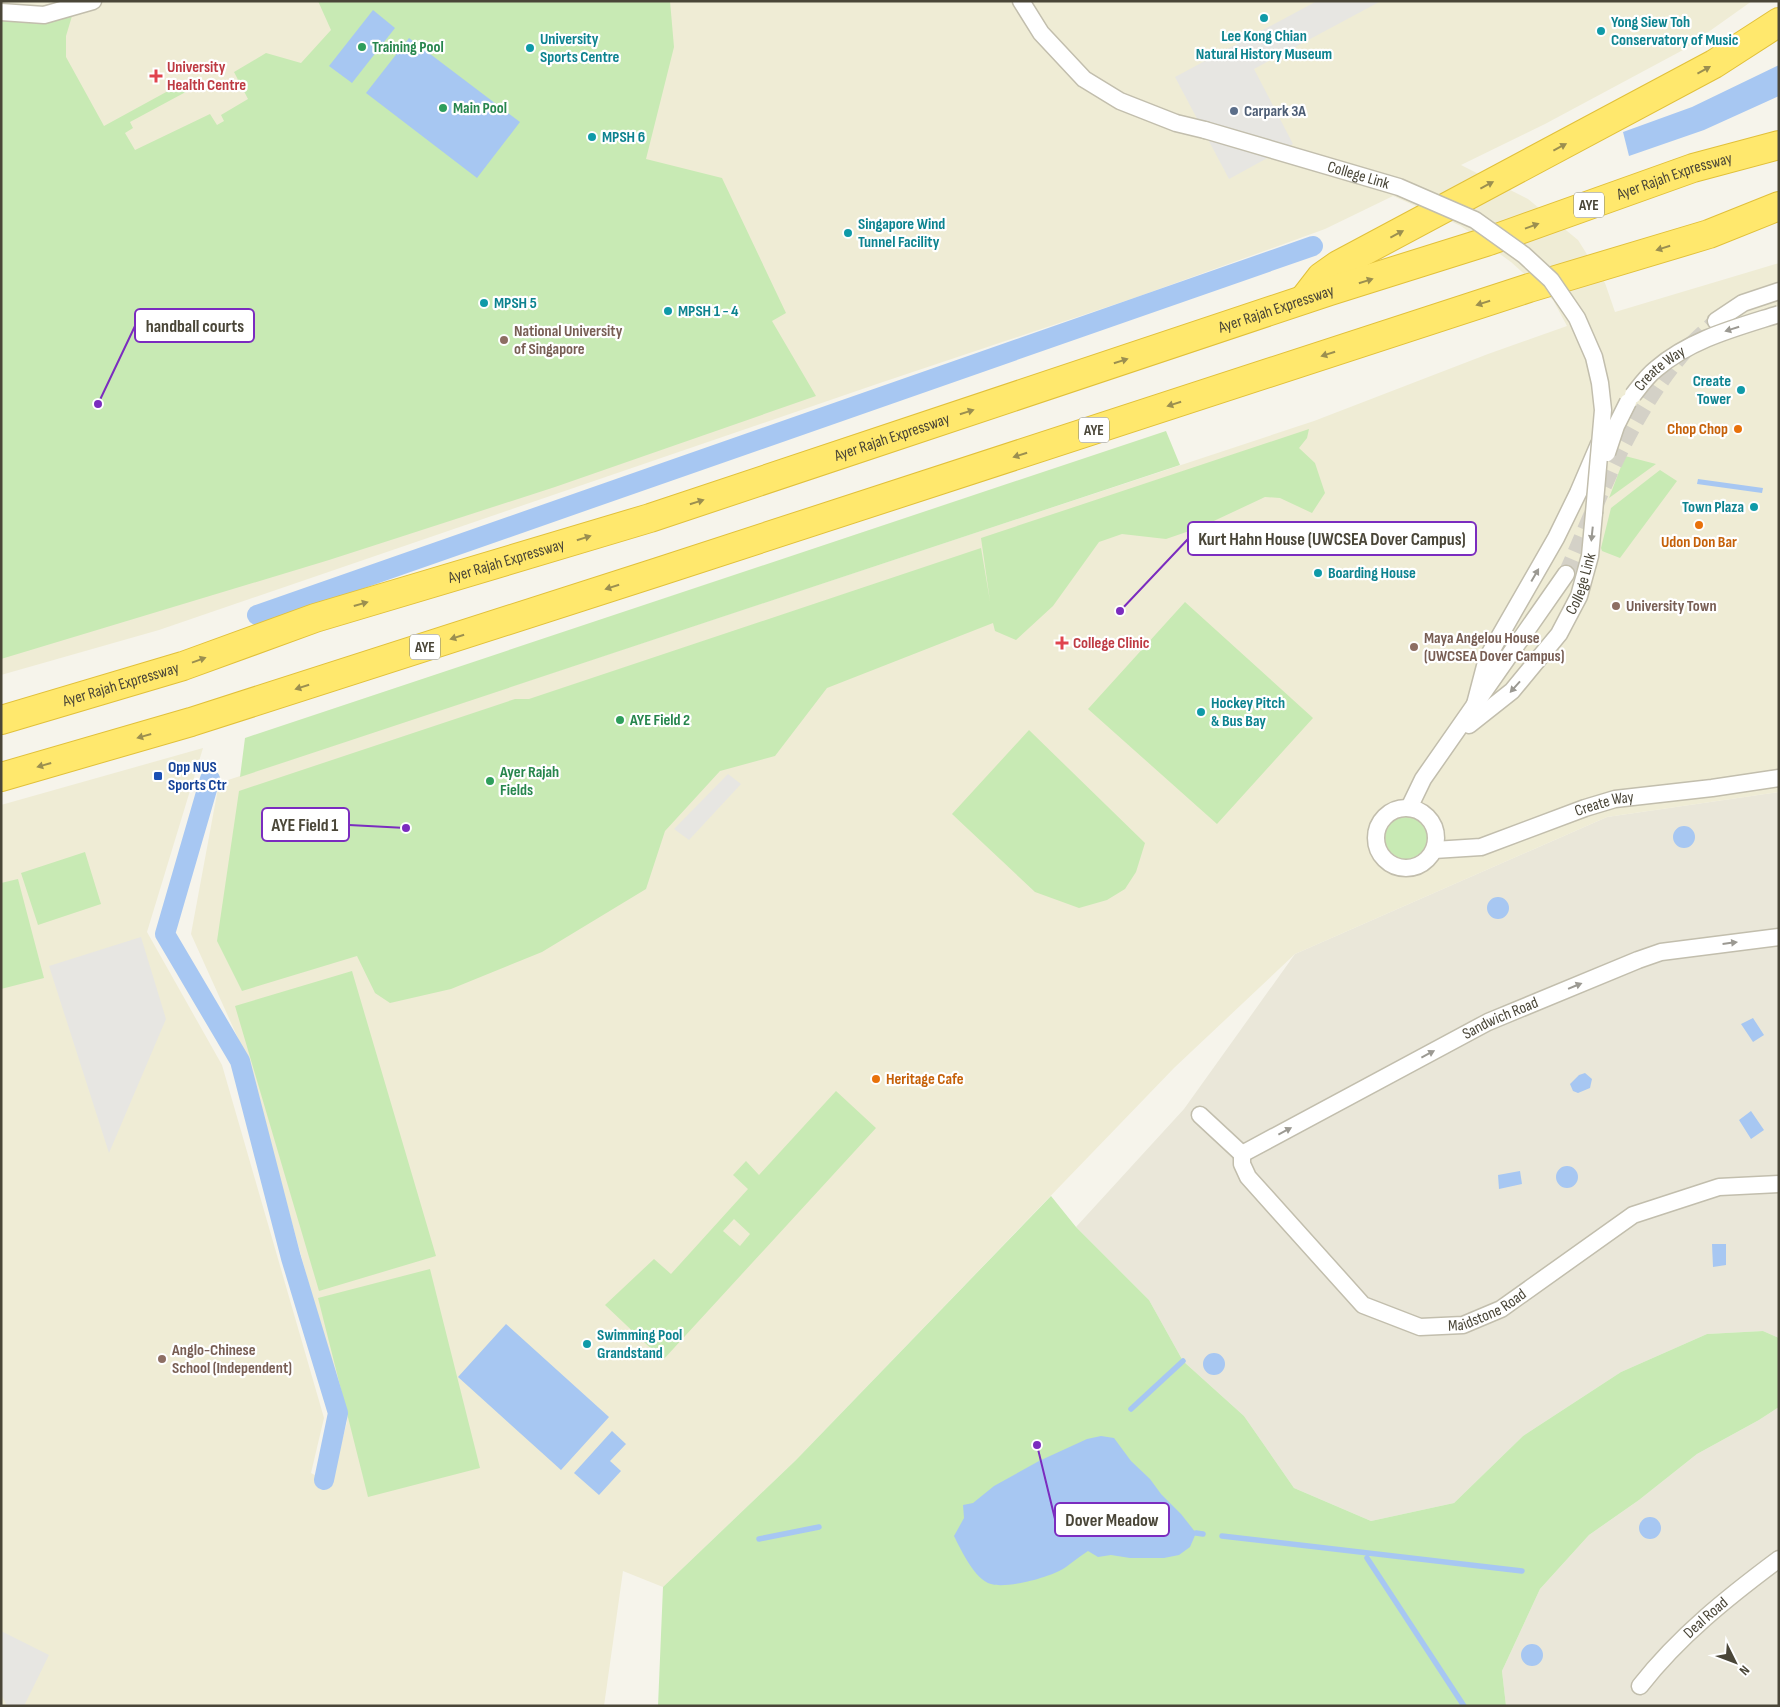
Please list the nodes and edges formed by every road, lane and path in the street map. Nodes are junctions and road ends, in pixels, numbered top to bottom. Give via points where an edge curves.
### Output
1 (93, 1) edge
2 (1021, 1) edge
3 (1, 12) edge
4 (1779, 22) edge
5 (1779, 126) edge
6 (1779, 145) edge
7 (1693, 168) junction
8 (1779, 206) edge
9 (1779, 226) edge
10 (1709, 234) junction
11 (1779, 291) edge
12 (1303, 300) junction
13 (1779, 314) edge
14 (1716, 321) tunnel mouth
15 (1602, 439) junction
16 (1594, 513) junction
17 (1566, 574) tunnel mouth
18 (1474, 708) junction
19 (1, 720) edge
20 (1451, 738) junction
21 (1, 777) edge
22 (1779, 778) edge
23 (1408, 808) junction
24 (1434, 850) junction
25 (1779, 937) edge
26 (1200, 1115) dead end
27 (1242, 1154) junction
28 (1779, 1184) edge
29 (1779, 1559) edge
30 (1640, 1686) dead end

1 - 3 street via 44,15
2 - 15 street, College Link, bridge via 1041,33 1084,79 1120,101 1176,123 1399,187 1475,220 1524,255 1551,280 1577,318 1594,357 1603,410
12 -> 4 highway via 1330,270 1714,64
5 - 7 highway
6 - 7 highway, Ayer Rajah Expressway / AYE
12 -> 7 highway, Ayer Rajah Expressway / AYE via 1486,242
8 - 10 highway, AYE
9 - 10 highway
10 -> 21 highway, AYE via 1529,288 191,722
11 - 14 street via 1743,303
19 -> 12 highway, Ayer Rajah Expressway / AYE via 183,666 314,618 650,518
13 -> 16 street, Create Way, bridge via 1714,334 1679,351 1654,370 1630,399 1616,426
15 - 16 street, College Link, bridge
18 -> 15 street, College Link, bridge via 1485,666 1556,538
16 -> 20 street, College Link via 1590,556 1579,596 1559,634 1512,691
17 - 18 street
18 - 20 street
20 - 23 street
22 - 24 street, Create Way via 1616,799 1481,847
23 - 24 street via 1418,810 1432,822 1436,831
23 - 24 street via 1390,812 1378,827 1376,836 1380,853 1391,864 1406,868 1423,863
27 -> 25 street, Sandwich Road via 1488,1022 1638,960 1661,952
26 - 27 street
27 - 28 street, Maidstone Road via 1242,1164 1248,1177 1363,1305 1420,1326 1463,1325 1501,1309 1633,1215 1719,1187
29 - 30 street, Deal Road via 1726,1599 1678,1642

